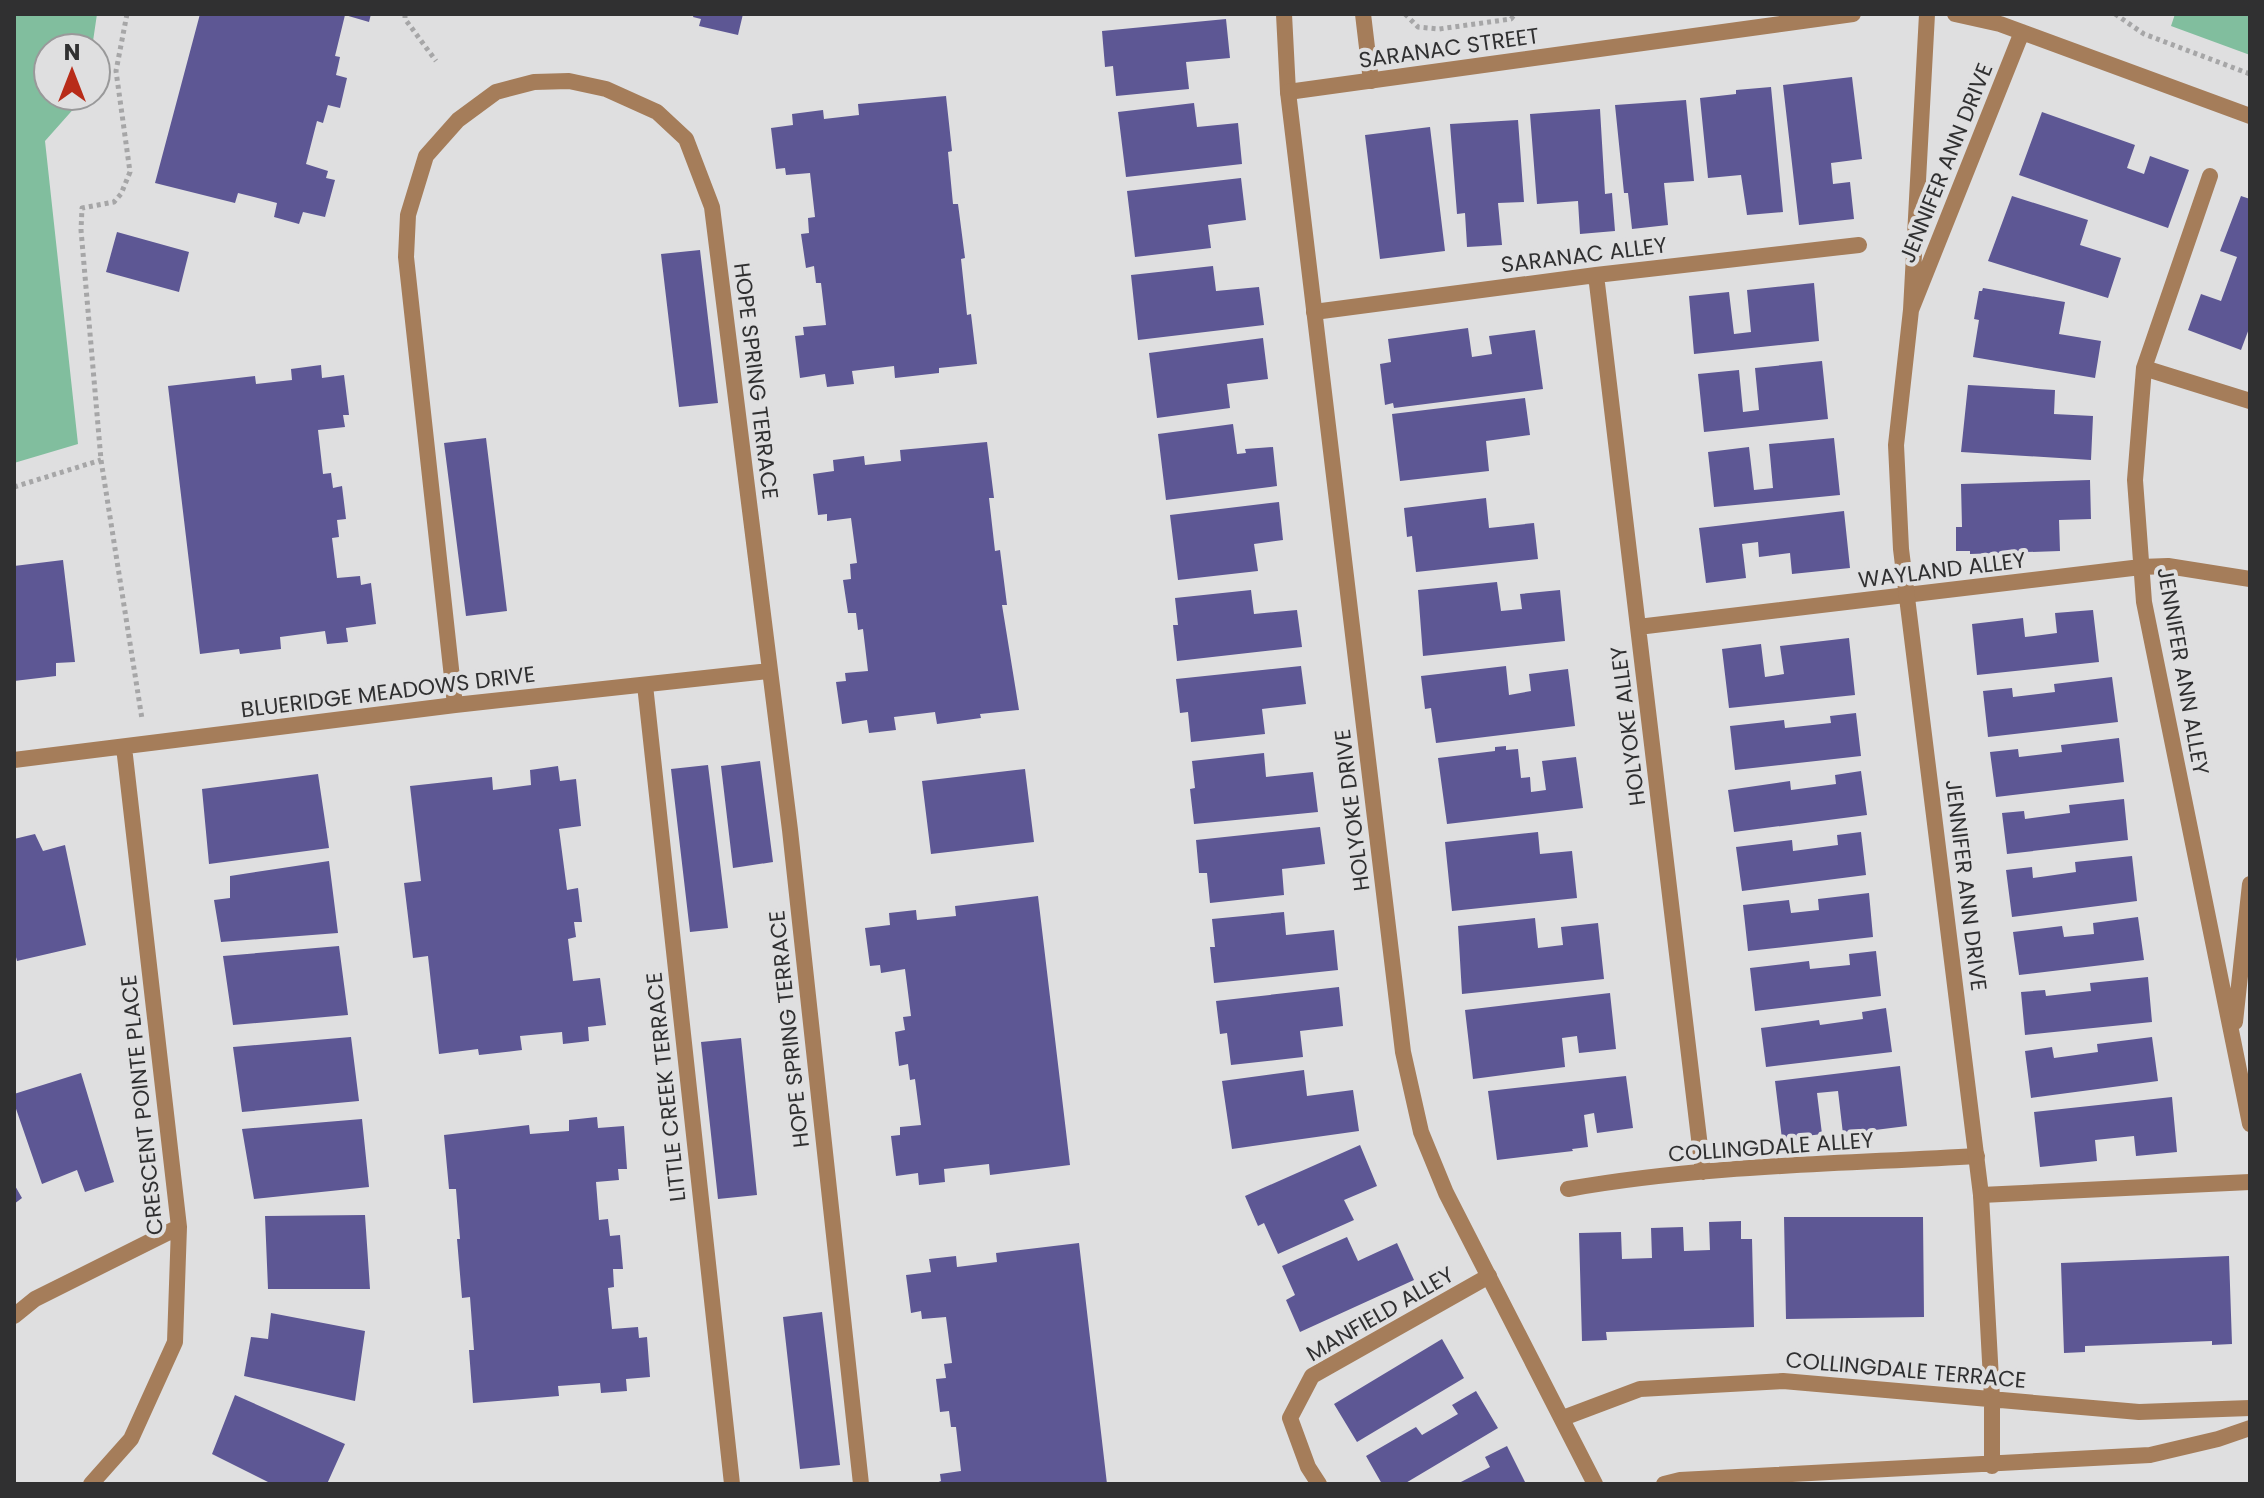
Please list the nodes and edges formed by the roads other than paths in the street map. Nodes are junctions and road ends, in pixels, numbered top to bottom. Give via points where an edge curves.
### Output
1 (1284, 14) edge
2 (1363, 14) edge
3 (1853, 14) edge
4 (1927, 14) edge
5 (1955, 14) edge
6 (2022, 32) junction
7 (1371, 81) junction
8 (1288, 92) junction
9 (2250, 116) edge
10 (2210, 176) dead end
11 (1859, 245) dead end
12 (1596, 275) junction
13 (1911, 310) junction
14 (1314, 312) junction
15 (2144, 368) junction
16 (2250, 401) edge
17 (2141, 567) junction
18 (2250, 579) edge
19 (1908, 596) junction
20 (1638, 627) junction
21 (769, 671) junction
22 (645, 685) junction
23 (455, 705) junction
24 (124, 747) junction
25 (14, 760) edge
26 (2250, 884) edge
27 (2233, 1037) junction
28 (2250, 1124) edge
29 (1977, 1156) junction
30 (1703, 1172) junction
31 (2250, 1182) edge
32 (1568, 1189) dead end
33 (1981, 1195) junction
34 (179, 1227) junction
35 (1489, 1276) junction
36 (14, 1316) edge
37 (1992, 1398) junction
38 (2250, 1408) edge
39 (1563, 1418) junction
40 (2250, 1428) edge
41 (1992, 1466) junction
42 (91, 1484) edge
43 (732, 1484) edge
44 (861, 1484) edge
45 (1319, 1484) edge
46 (1595, 1484) edge
47 (1664, 1484) edge

1 - 8 street, HOLYOKE DRIVE
2 - 7 street
3 - 7 street, SARANAC STREET
4 - 13 street, JENNIFER ANN DRIVE
5 - 6 street
6 - 9 street
6 - 13 street, JENNIFER ANN DRIVE
7 - 8 street, SARANAC STREET
8 - 14 street, HOLYOKE DRIVE
10 - 15 street, JENNIFER ANN ALLEY
11 - 12 street, SARANAC ALLEY
12 - 14 street, SARANAC ALLEY
12 - 20 street, HOLYOKE ALLEY
13 - 19 street, JENNIFER ANN DRIVE via 1896,445
14 - 35 street, HOLYOKE DRIVE via 1403,1052 1421,1132
15 - 16 street
15 - 17 street, JENNIFER ANN ALLEY via 2135,480
17 - 18 street, WAYLAND ALLEY
17 - 19 street, WAYLAND ALLEY
17 - 27 street, JENNIFER ANN ALLEY
19 - 20 street, WAYLAND ALLEY
19 - 29 street, JENNIFER ANN DRIVE
20 - 30 street, HOLYOKE ALLEY
21 - 22 street, BLUERIDGE MEADOWS DRIVE
21 - 23 street, HOPE SPRING TERRACE via 712,207 686,139 657,112 606,89 569,81 534,82 496,92 458,120 426,156 408,215 406,257
21 - 44 street, HOPE SPRING TERRACE
22 - 23 street, BLUERIDGE MEADOWS DRIVE
22 - 43 street, LITTLE CREEK TERRACE
23 - 24 street, BLUERIDGE MEADOWS DRIVE
24 - 25 street, BLUERIDGE MEADOWS DRIVE
24 - 34 street, CRESCENT POINTE PLACE
26 - 27 street, JENNIFER ANN ALLEY
27 - 28 street, JENNIFER ANN ALLEY
29 - 30 street, COLLINGDALE ALLEY
29 - 33 street, JENNIFER ANN DRIVE
30 - 32 street, COLLINGDALE ALLEY
31 - 33 street
33 - 37 street, JENNIFER ANN DRIVE
34 - 36 street via 35,1299
34 - 42 street, CRESCENT POINTE PLACE via 175,1342 131,1439
35 - 39 street, HOLYOKE DRIVE
35 - 45 street, MANFIELD ALLEY via 1312,1376 1290,1418
37 - 38 street, COLLINGDALE TERRACE via 2139,1412
37 - 39 street, COLLINGDALE TERRACE via 1783,1381 1640,1389
37 - 41 street, JENNIFER ANN DRIVE
39 - 46 street, HOLYOKE DRIVE
40 - 41 street via 2150,1455
41 - 47 street

